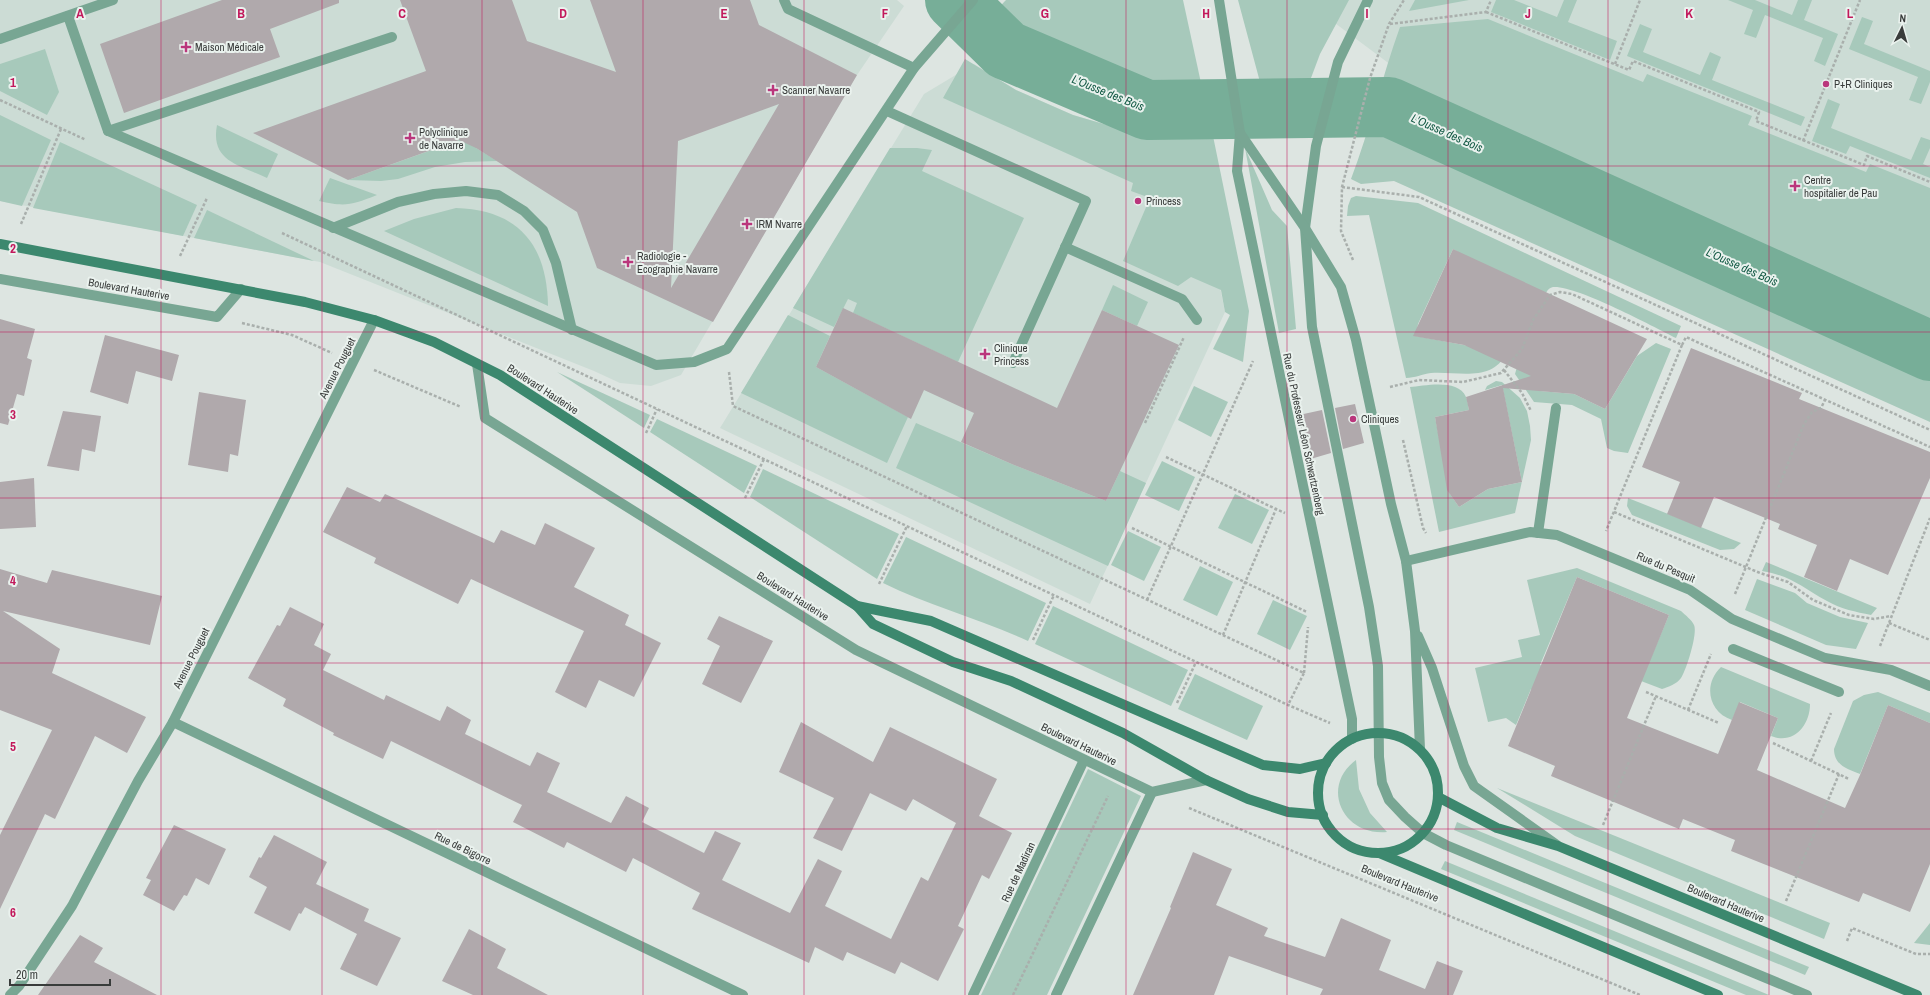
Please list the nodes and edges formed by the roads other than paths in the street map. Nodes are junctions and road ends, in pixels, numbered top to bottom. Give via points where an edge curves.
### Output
1 (113, 0) edge
2 (784, 0) edge
3 (973, 0) edge
4 (1219, 0) edge
5 (1368, 0) edge
6 (68, 16) junction
7 (392, 37) dead end
8 (0, 39) edge
9 (914, 68) junction
10 (887, 111) junction
11 (108, 131) junction
12 (1240, 133) junction
13 (333, 228) junction
14 (1305, 228) junction
15 (0, 244) edge
16 (1066, 247) junction
17 (0, 279) edge
18 (241, 289) junction
19 (1196, 317) road end
20 (374, 320) junction
21 (572, 330) junction
22 (1013, 363) dead end
23 (477, 364) junction
24 (1556, 408) dead end
25 (1538, 533) junction
26 (1406, 561) junction
27 (857, 606) junction
28 (1415, 631) junction
29 (1733, 649) dead end
30 (1930, 686) edge
31 (1839, 692) road end
32 (173, 722) junction
33 (1378, 733) junction
34 (1352, 739) junction
35 (1420, 749) junction
36 (1084, 760) junction
37 (1326, 763) junction
38 (1206, 780) junction
39 (1152, 792) junction
40 (1438, 797) junction
41 (1323, 815) junction
42 (1423, 833) junction
43 (1558, 846) junction
44 (1379, 853) junction
45 (10, 995) edge
46 (743, 995) edge
47 (973, 995) edge
48 (1056, 995) edge
49 (1718, 995) edge
50 (1808, 995) edge
51 (1917, 995) edge

1 - 6 street
2 - 9 street via 788,10
3 - 9 street
4 - 12 street, Rue du Professeur Léon Schwartzenberg
5 - 14 street via 1338,62 1316,146
6 - 8 street
6 - 11 street
7 - 11 street
9 - 10 street
10 - 16 street via 1086,200
10 - 21 street via 727,349 694,362 656,365
11 - 13 street
12 - 14 street, Rue du Professeur Léon Schwartzenberg
12 - 34 street, Rue du Professeur Léon Schwartzenberg via 1237,171 1352,719
13 - 21 street
13 - 21 street via 398,202 434,194 466,191 498,195 524,211 543,230 556,264
14 - 26 street, Rue du Professeur Léon Schwartzenberg via 1341,288 1356,340 1391,504
14 - 33 street via 1312,327 1370,614 1378,666
15 - 18 street, Boulevard Hauterive
16 - 19 street via 1182,299
16 - 22 street
17 - 18 street, Boulevard Hauterive via 217,317
18 - 20 street, Boulevard Hauterive
20 - 23 street, Boulevard Hauterive via 434,342
20 - 32 street, Avenue Pouguet
23 - 27 street, Boulevard Hauterive via 500,375
23 - 36 street, Boulevard Hauterive via 485,418 856,650
24 - 25 street
25 - 26 street, Rue du Pesquit via 1530,532
25 - 30 street, Rue du Pesquit via 1557,535 1690,590 1726,615 1825,658 1891,670
26 - 28 street, Rue du Professeur Léon Schwartzenberg
27 - 37 street, Boulevard Hauterive via 931,621 1263,764 1300,769
27 - 38 street, Boulevard Hauterive via 873,624 954,662 1011,681 1109,727
28 - 35 street, Rue du Professeur Léon Schwartzenberg
28 - 43 street via 1432,668 1464,766 1474,786
29 - 31 street
32 - 45 street, Avenue Pouguet via 72,906 19,986
32 - 46 street, Rue de Bigorre
33 - 34 street, Boulevard Hauterive
33 - 35 street, Boulevard Hauterive via 1404,739
33 - 42 street via 1382,783 1389,800
34 - 37 street, Boulevard Hauterive via 1337,749
35 - 40 street, Boulevard Hauterive via 1430,763 1437,780
36 - 39 street, Boulevard Hauterive
36 - 47 street, Rue de Madiran
37 - 41 street, Boulevard Hauterive via 1320,780 1318,798
38 - 39 street
38 - 41 street, Boulevard Hauterive via 1248,799 1288,812
39 - 48 street
40 - 42 street, Boulevard Hauterive via 1434,815
40 - 43 street, Boulevard Hauterive via 1497,828
41 - 44 street, Boulevard Hauterive via 1331,831 1345,842 1361,850
42 - 44 street, Boulevard Hauterive via 1396,850
42 - 50 street via 1446,845
43 - 51 street, Boulevard Hauterive
44 - 49 street, Boulevard Hauterive

